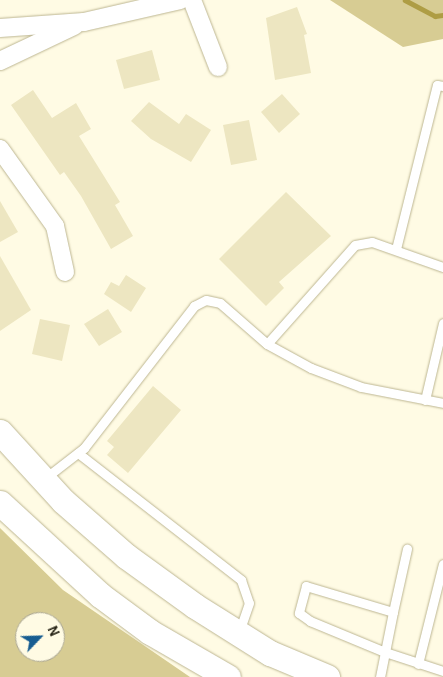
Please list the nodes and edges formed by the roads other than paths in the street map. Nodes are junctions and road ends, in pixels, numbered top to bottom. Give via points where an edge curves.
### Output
1 (180, 0) edge
2 (192, 0) edge
3 (84, 22) junction
4 (0, 28) edge
5 (0, 61) edge
6 (218, 68) dead end
7 (443, 86) edge
8 (0, 149) edge
9 (396, 249) junction
10 (442, 264) edge
11 (65, 272) dead end
12 (443, 323) edge
13 (267, 344) junction
14 (425, 400) junction
15 (443, 403) edge
16 (0, 432) edge
17 (78, 453) junction
18 (43, 480) junction
19 (0, 503) edge
20 (406, 549) dead end
21 (443, 564) edge
22 (392, 612) junction
23 (239, 633) junction
24 (385, 652) junction
25 (418, 664) junction
26 (443, 671) edge
27 (228, 677) edge
28 (327, 677) edge
29 (380, 677) edge

1 - 3 street
2 - 6 street
3 - 4 street
3 - 5 street
7 - 9 lane via 437,84
8 - 11 street via 55,226
9 - 10 lane
9 - 13 lane via 362,243 346,250
12 - 14 lane
13 - 14 lane via 311,368 361,387
13 - 17 lane via 220,303 201,301
14 - 15 lane
16 - 18 main road
17 - 18 lane
17 - 23 lane via 241,580 249,612
18 - 23 main road via 126,556
19 - 27 main road via 100,595 150,632
20 - 22 lane
21 - 25 lane
22 - 24 lane
22 - 24 lane via 306,586 299,613
23 - 28 main road
24 - 25 lane
24 - 29 lane
25 - 26 lane

